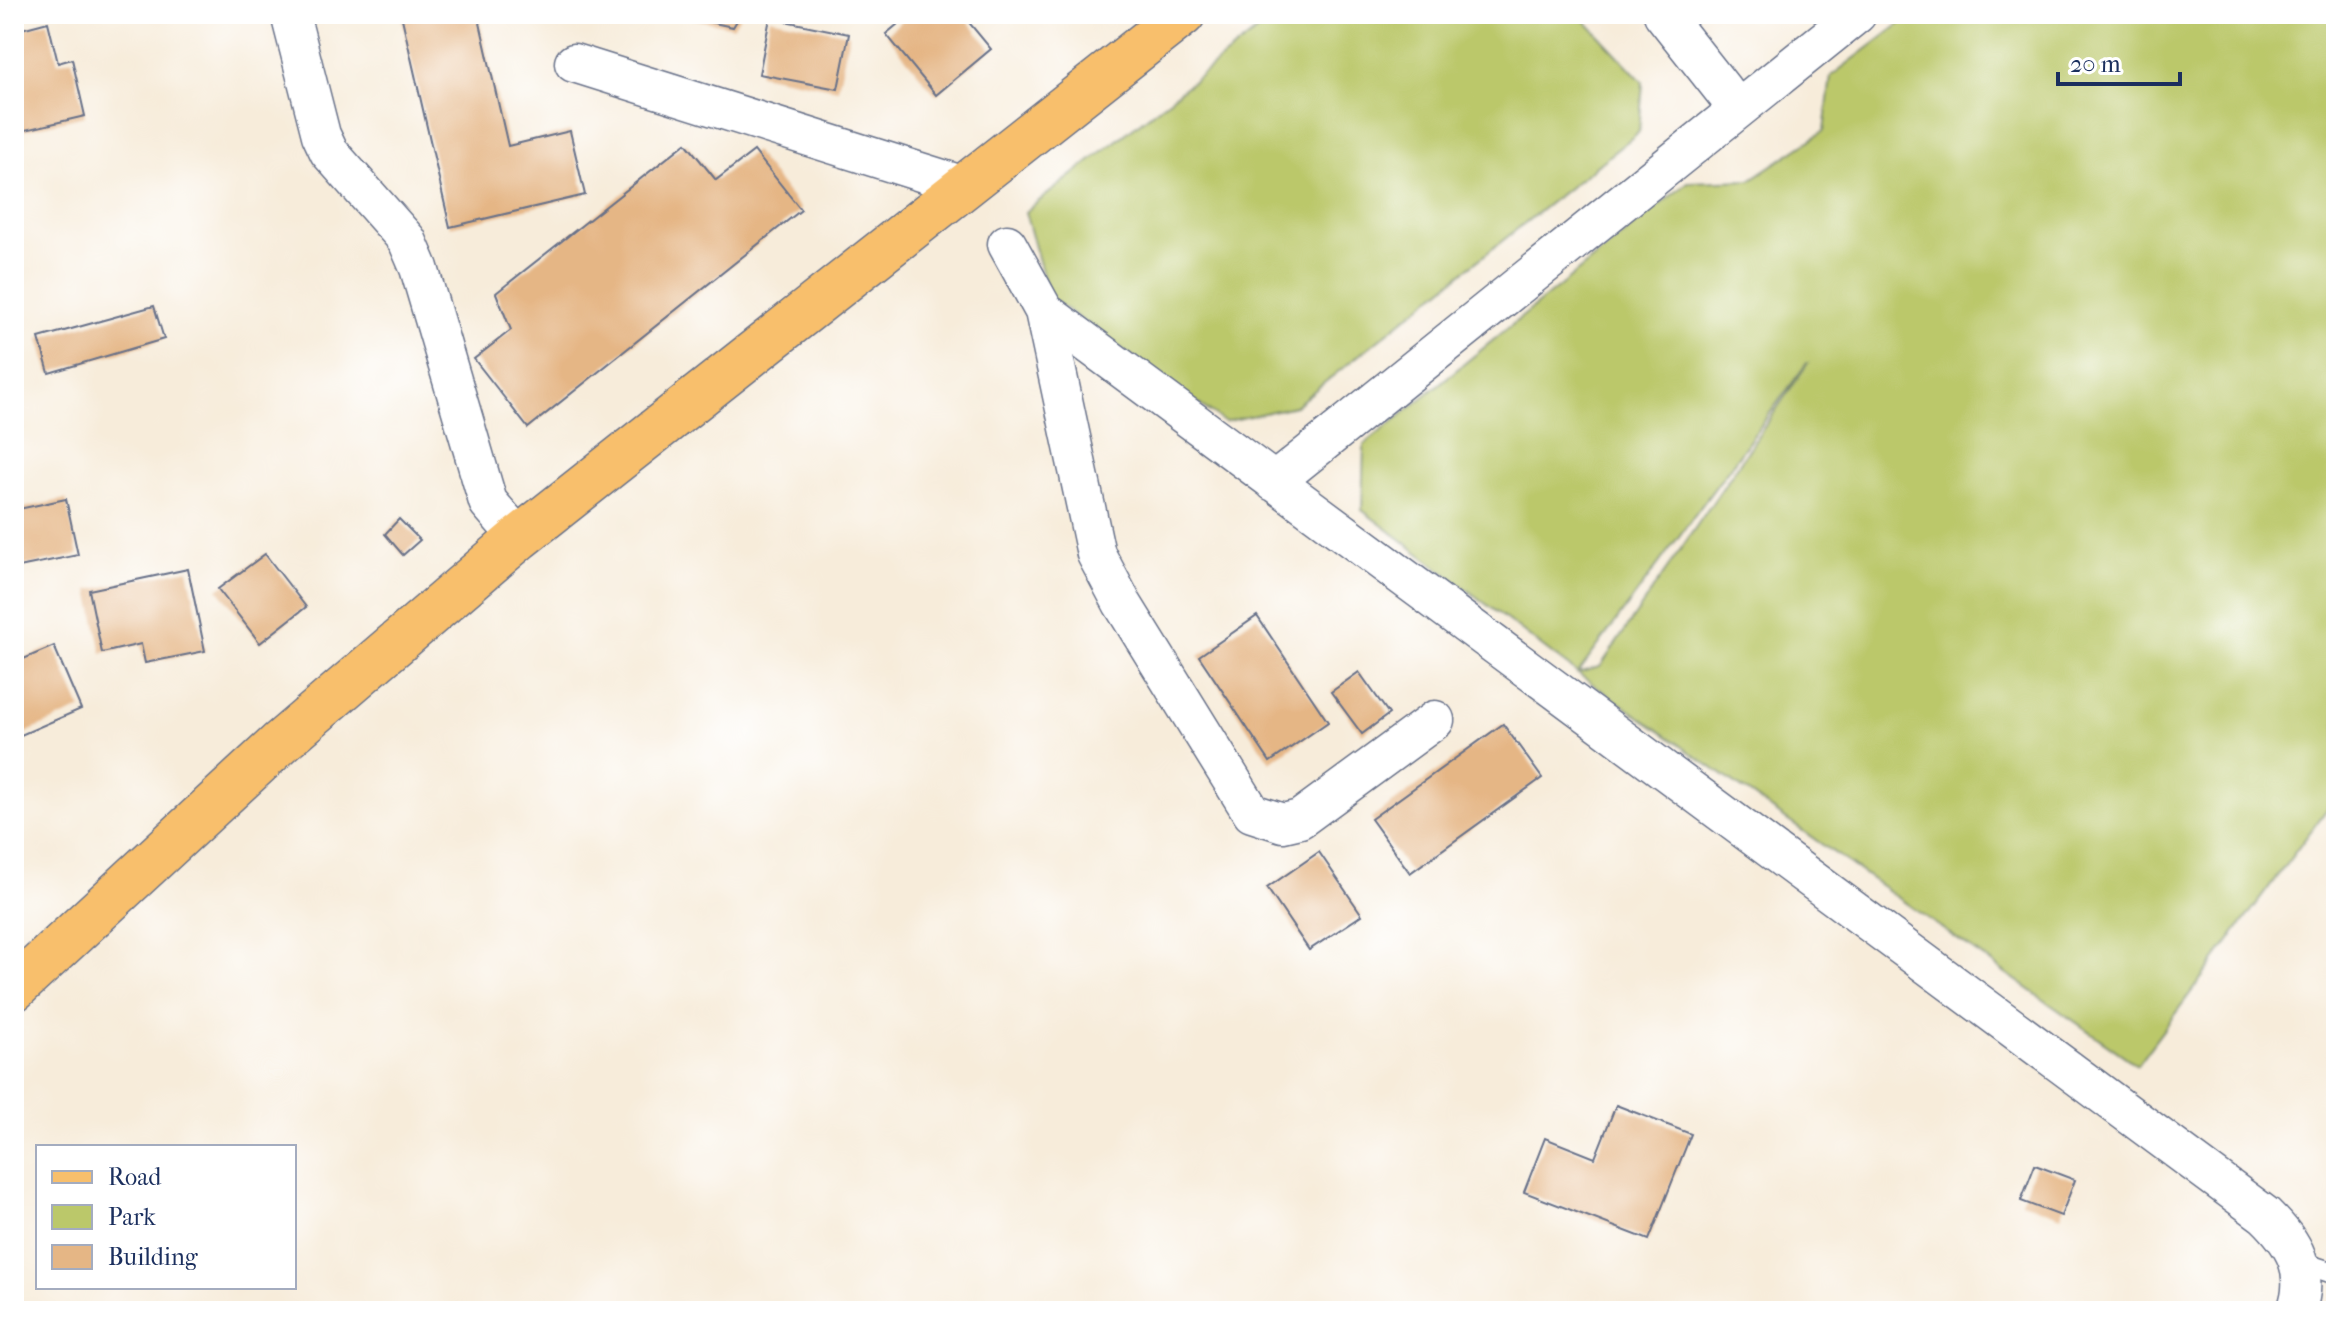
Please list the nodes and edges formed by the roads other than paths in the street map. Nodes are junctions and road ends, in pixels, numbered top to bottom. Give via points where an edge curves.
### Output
1 (290, 14) edge
2 (1183, 14) edge
3 (1663, 14) edge
4 (1857, 14) edge
5 (574, 63) dead end
6 (1738, 109) junction
7 (965, 186) junction
8 (1007, 244) dead end
9 (1044, 311) junction
10 (1274, 482) junction
11 (519, 538) junction
12 (1435, 720) dead end
13 (14, 989) edge
14 (2300, 1262) junction
15 (2336, 1274) edge
16 (2296, 1311) edge

1 - 11 street via 321,135 338,164 407,240 488,502
2 - 7 main road
3 - 6 street
4 - 6 street
5 - 7 street
6 - 10 street
7 - 11 main road
8 - 9 street
9 - 10 street
9 - 12 street via 1096,554 1252,813 1283,823 1300,819
10 - 14 street via 2265,1215 2290,1239
11 - 13 main road via 304,722
14 - 15 lane
14 - 16 street

